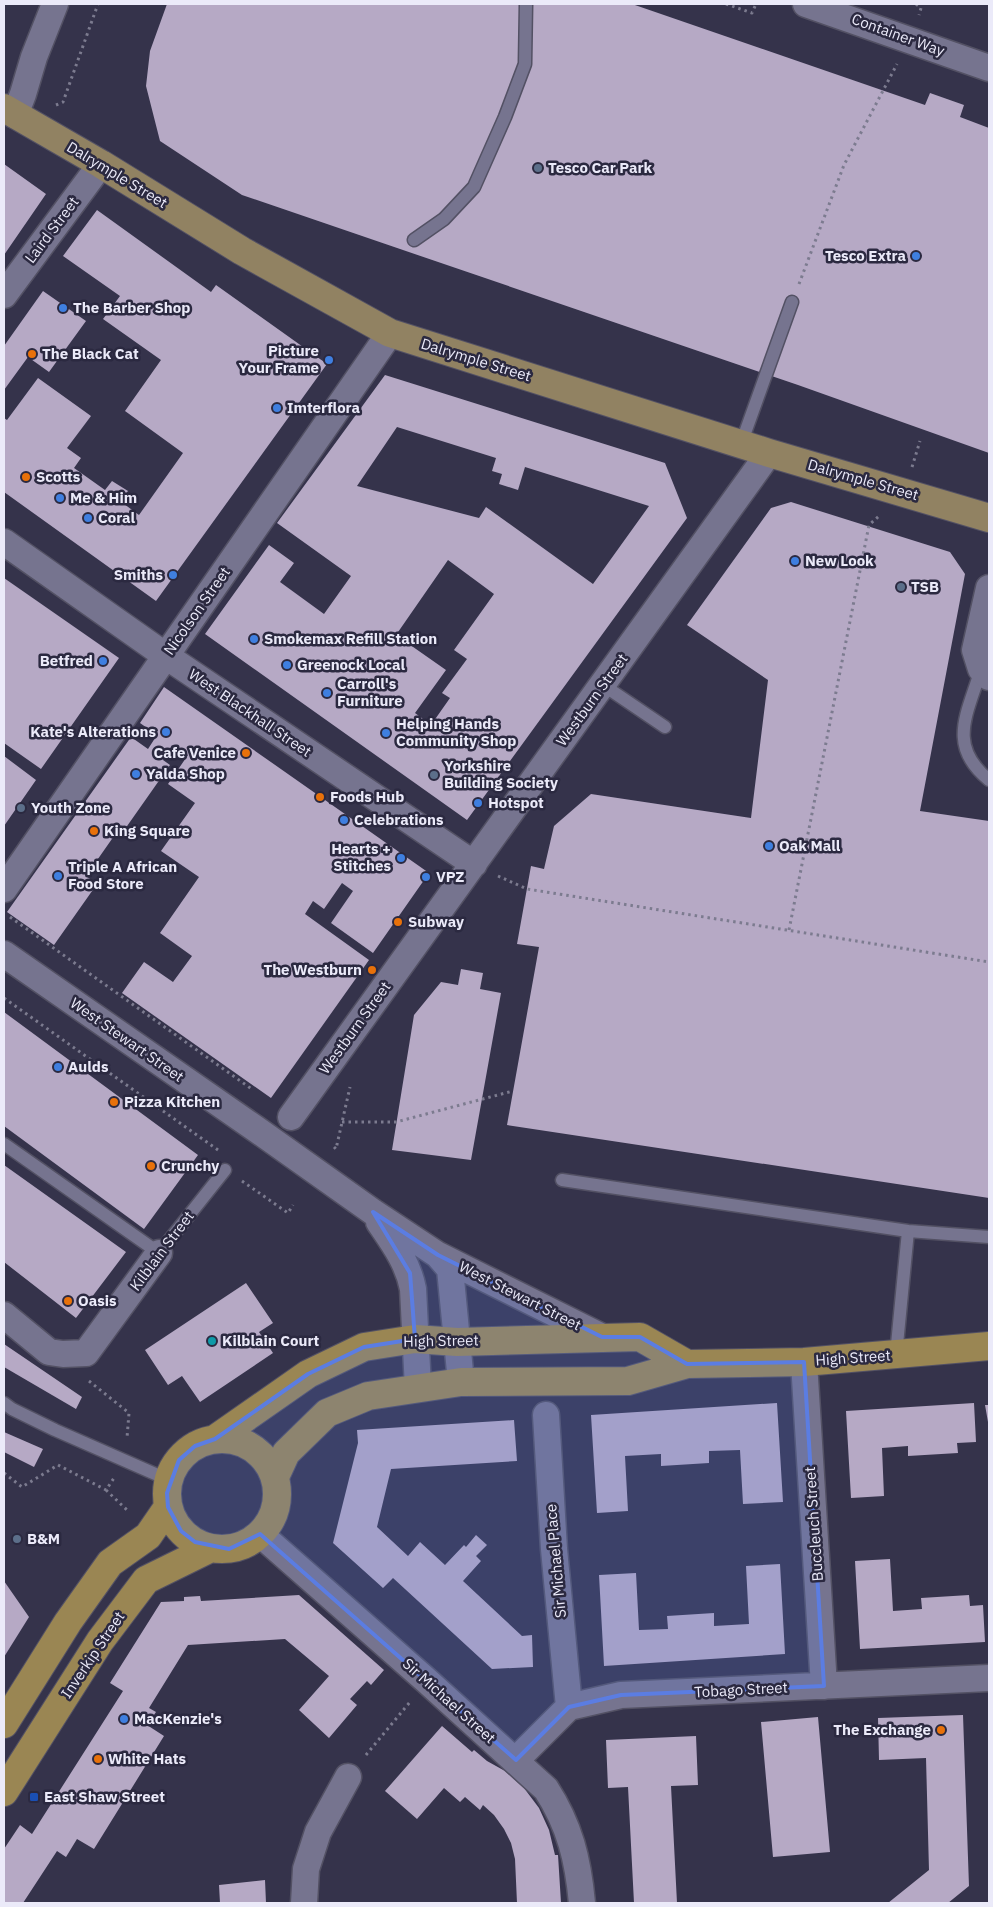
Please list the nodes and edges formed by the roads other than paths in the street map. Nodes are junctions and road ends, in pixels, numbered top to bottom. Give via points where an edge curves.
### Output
1 (55, 4) edge
2 (526, 4) edge
3 (806, 4) edge
4 (850, 11) edge
5 (989, 68) edge
6 (9, 112) edge
7 (101, 164) junction
8 (414, 240) dead end
9 (4, 295) edge
10 (792, 302) road end
11 (390, 333) junction
12 (741, 444) junction
13 (770, 453) junction
14 (989, 518) edge
15 (4, 542) edge
16 (989, 588) edge
17 (166, 656) junction
18 (985, 673) edge
19 (603, 685) junction
20 (665, 727) dead end
21 (989, 780) edge
22 (474, 864) junction
23 (4, 889) edge
24 (4, 954) edge
25 (292, 1117) road end
26 (4, 1144) edge
27 (226, 1170) road end
28 (562, 1180) dead end
29 (373, 1212) junction
30 (908, 1231) junction
31 (989, 1237) edge
32 (159, 1254) junction
33 (438, 1255) junction
34 (4, 1315) edge
35 (602, 1337) junction
36 (415, 1339) junction
37 (457, 1342) junction
38 (989, 1346) edge
39 (896, 1355) junction
40 (804, 1362) junction
41 (687, 1364) junction
42 (461, 1382) junction
43 (418, 1388) junction
44 (4, 1403) edge
45 (546, 1415) dead end
46 (216, 1439) junction
47 (275, 1477) junction
48 (169, 1480) junction
49 (168, 1507) junction
50 (260, 1534) junction
51 (211, 1548) junction
52 (989, 1678) edge
53 (824, 1686) junction
54 (569, 1708) junction
55 (4, 1724) edge
56 (516, 1760) junction
57 (348, 1777) road end
58 (4, 1792) edge
59 (304, 1903) edge
60 (582, 1903) edge

1 - 6 street via 23,94
2 - 8 lane via 525,64 506,117 474,187 444,219
3 - 4 street, Container Way
4 - 5 street, Container Way via 910,40
6 - 7 main road, Dalrymple Street
7 - 9 street, Laird Street
7 - 11 main road, Dalrymple Street via 242,252
10 - 12 lane
11 - 12 main road, Dalrymple Street
11 - 17 street, Nicolson Street
12 - 13 main road, Dalrymple Street
13 - 14 main road, Dalrymple Street
13 - 19 street, Westburn Street
15 - 17 street, West Blackhall Street
16 - 18 street via 976,650
17 - 22 street, West Blackhall Street
17 - 23 street, Nicolson Street
18 - 21 lane via 962,732 971,760
19 - 20 lane
19 - 22 street, Westburn Street
22 - 25 street, Westburn Street
24 - 29 street, West Stewart Street
26 - 32 lane
27 - 32 lane, Kilblain Street
28 - 30 lane
29 - 33 street, West Stewart Street
29 - 36 street, West Stewart Street via 401,1254 410,1274
30 - 31 lane
30 - 39 lane
32 - 34 street, Kilblain Street via 86,1353 49,1352
33 - 35 street, West Stewart Street
33 - 37 street, West Stewart Street via 450,1269
35 - 37 highway, High Street
35 - 41 highway, High Street via 640,1337
36 - 37 highway, High Street
36 - 43 street, West Stewart Street
36 - 46 highway, High Street via 364,1347 308,1374
37 - 42 street, West Stewart Street
38 - 39 highway, High Street
39 - 40 highway, High Street
40 - 41 highway, High Street
40 - 53 street, Buccleuch Street
41 - 42 highway, High Street via 628,1381
42 - 43 highway, High Street
43 - 47 highway, High Street via 368,1396 327,1413 286,1453
44 - 48 lane via 54,1430
45 - 54 street, Sir Michael Place via 554,1549
46 - 47 highway, Inverkip Street via 245,1444 258,1452
46 - 48 highway, Inverkip Street via 195,1446 178,1460
47 - 50 highway, Inverkip Street via 278,1492 276,1508
48 - 49 highway, Inverkip Street
49 - 51 highway, Inverkip Street via 181,1531 195,1542
49 - 55 highway via 148,1536 110,1564 68,1622
50 - 51 highway, Inverkip Street via 246,1544 229,1549
50 - 56 street, Sir Michael Street
51 - 58 highway, Inverkip Street via 146,1580 100,1641
52 - 53 street, Tobago Street
53 - 54 street, Tobago Street via 622,1695
54 - 56 street
56 - 60 street, Sir Michael Street via 546,1789 560,1810 571,1839
57 - 59 street via 318,1832 306,1869

